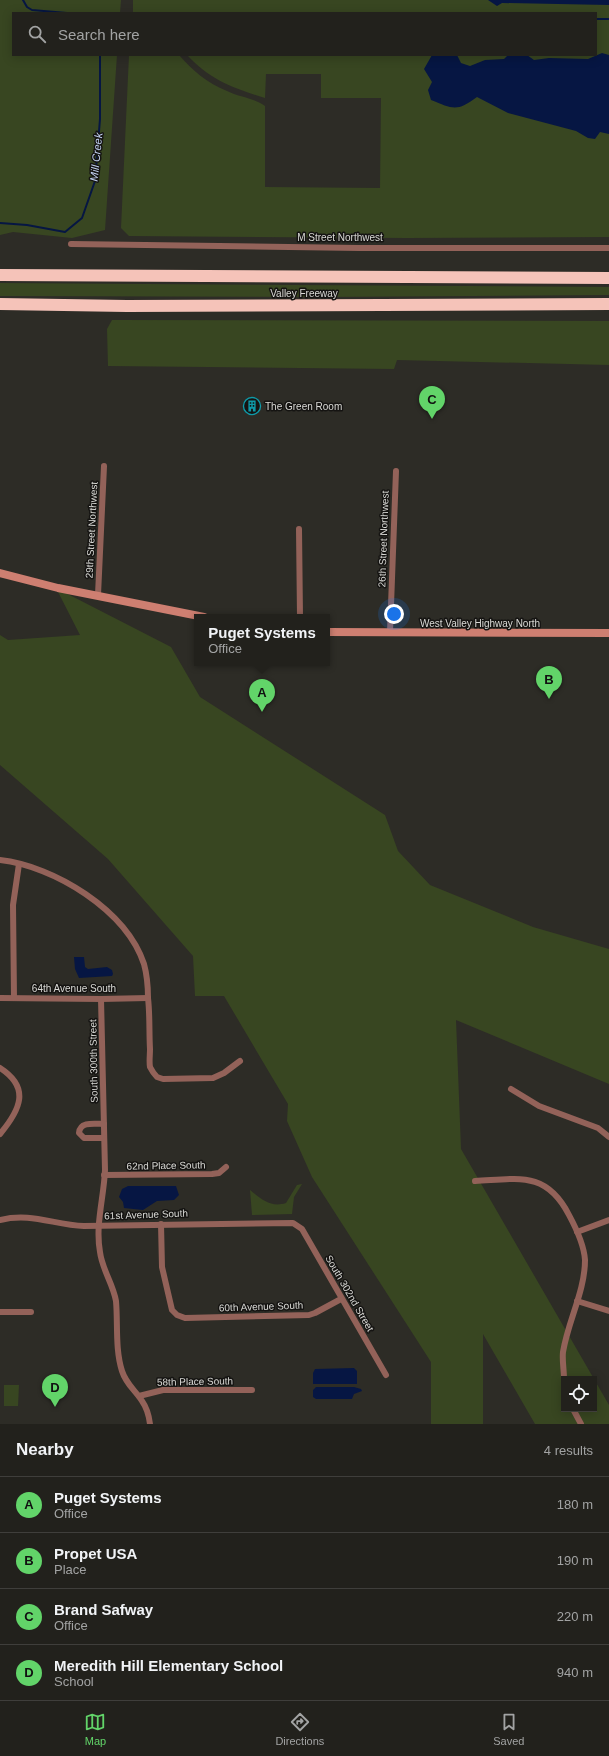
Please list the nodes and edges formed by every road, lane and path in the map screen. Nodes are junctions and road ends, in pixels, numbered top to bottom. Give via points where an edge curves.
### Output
1 (71, 244) dead end
2 (609, 248) edge
3 (0, 275) edge
4 (609, 278) edge
5 (0, 304) edge
6 (609, 304) edge
7 (104, 466) dead end
8 (396, 471) dead end
9 (299, 529) dead end
10 (0, 573) edge
11 (98, 595) junction
12 (300, 614) edge
13 (194, 615) edge
14 (330, 632) edge
15 (390, 632) junction
16 (609, 633) edge
17 (0, 860) edge
18 (19, 864) junction
19 (0, 998) edge
20 (14, 998) junction
21 (148, 998) junction
22 (101, 999) junction
23 (240, 1061) dead end
24 (0, 1068) edge
25 (511, 1089) dead end
26 (104, 1124) junction
27 (0, 1134) edge
28 (609, 1137) edge
29 (104, 1138) junction
30 (226, 1167) dead end
31 (104, 1176) junction
32 (474, 1181) dead end
33 (0, 1220) edge
34 (609, 1220) edge
35 (293, 1222) joint
36 (161, 1224) junction
37 (99, 1226) junction
38 (578, 1232) junction
39 (341, 1298) junction
40 (576, 1301) junction
41 (609, 1311) edge
42 (0, 1312) edge
43 (31, 1312) dead end
44 (386, 1375) dead end
45 (564, 1376) edge
46 (252, 1390) dead end
47 (139, 1396) junction
48 (575, 1412) edge
49 (150, 1424) edge
50 (581, 1424) edge

1 - 2 street, M Street Northwest
3 - 4 highway, Valley Freeway
5 - 6 highway, Valley Freeway
7 - 11 street, 29th Street Northwest
8 - 15 street, 26th Street Northwest
9 - 12 street
10 - 11 main road via 56,588
11 - 13 main road
14 - 15 main road, West Valley Highway North
15 - 16 main road, West Valley Highway North
17 - 18 street
18 - 20 street via 13,905
18 - 21 street via 44,871 102,906 121,926 144,964
19 - 20 street, 64th Avenue South
20 - 22 street, 64th Avenue South
21 - 22 street, 64th Avenue South
21 - 23 street via 150,1067 157,1077 212,1078
22 - 26 street, South 300th Street
24 - 27 street via 14,1080 20,1096 16,1111
25 - 28 street via 539,1106 598,1128
26 - 29 street, South 300th Street
26 - 29 street via 84,1124 79,1133 84,1138
29 - 31 street, South 300th Street
30 - 31 street, 62nd Place South via 219,1173 212,1174
31 - 37 street, South 300th Street
32 - 38 street via 529,1180 546,1186 556,1194
33 - 37 street, 61st Avenue South via 24,1216 67,1224
34 - 38 street
35 - 36 street, 61st Avenue South
35 - 39 street, South 302nd Street via 302,1229
36 - 37 street, 61st Avenue South
36 - 39 street, 60th Avenue South via 162,1267 172,1310 184,1318 309,1315
37 - 47 street, South 300th Street via 101,1262 114,1294 121,1371 127,1383
38 - 40 street via 585,1259 583,1279
39 - 44 street, South 302nd Street
40 - 41 street
40 - 45 street via 563,1353
42 - 43 street
46 - 47 street, 58th Place South via 161,1390
47 - 49 street, South 300th Street via 146,1407
48 - 50 street

